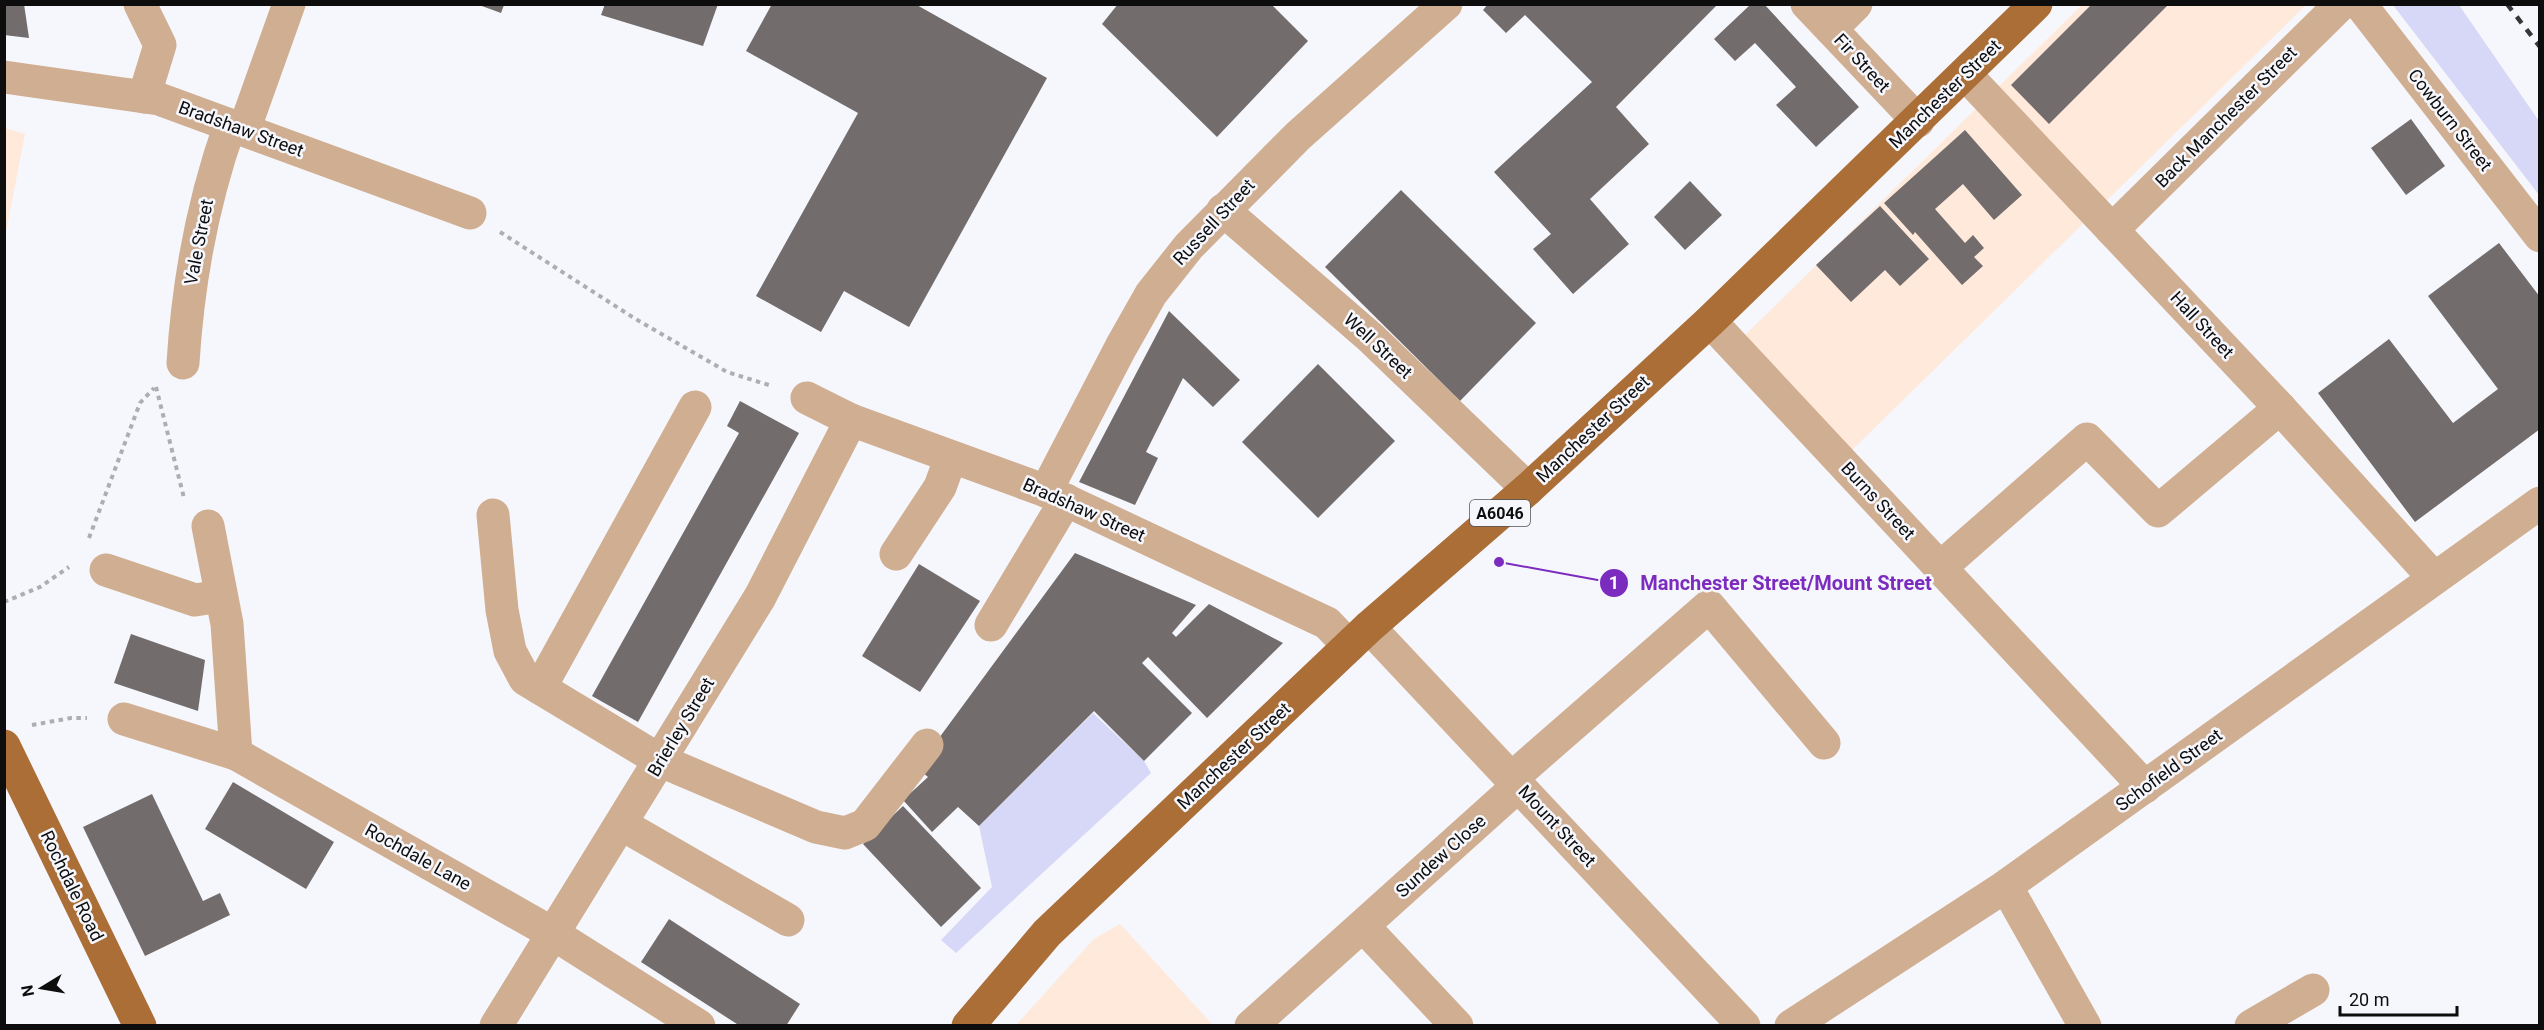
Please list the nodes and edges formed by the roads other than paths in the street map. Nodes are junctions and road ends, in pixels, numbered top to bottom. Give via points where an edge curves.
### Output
1 (140, 4) edge
2 (289, 4) edge
3 (1446, 4) edge
4 (1807, 4) edge
5 (1856, 4) edge
6 (2036, 4) edge
7 (2341, 4) edge
8 (2360, 4) edge
9 (1830, 29) junction
10 (1966, 75) junction
11 (4, 77) edge
12 (144, 97) junction
13 (1918, 121) junction
14 (237, 127) junction
15 (1222, 210) junction
16 (470, 213) road end
17 (2112, 230) junction
18 (2540, 236) edge
19 (1710, 321) junction
20 (183, 363) road end
21 (807, 398) road end
22 (695, 407) dead end
23 (2280, 408) junction
24 (851, 420) junction
25 (951, 457) junction
26 (1528, 489) junction
27 (1056, 495) junction
28 (2540, 503) edge
29 (493, 515) dead end
30 (208, 526) road end
31 (896, 554) dead end
32 (1941, 567) junction
33 (106, 570) dead end
34 (2434, 578) junction
35 (221, 596) junction
36 (991, 625) dead end
37 (1359, 637) junction
38 (540, 688) junction
39 (124, 720) road end
40 (1824, 743) dead end
41 (927, 746) dead end
42 (5, 748) edge
43 (236, 754) junction
44 (661, 762) junction
45 (1516, 782) junction
46 (2145, 787) junction
47 (621, 824) junction
48 (2006, 886) junction
49 (788, 920) dead end
50 (1364, 927) junction
51 (552, 933) junction
52 (2313, 990) dead end
53 (140, 1026) edge
54 (496, 1026) edge
55 (699, 1026) edge
56 (968, 1026) edge
57 (1251, 1026) edge
58 (1457, 1026) edge
59 (1744, 1026) edge
60 (1791, 1026) edge
61 (2085, 1026) edge
62 (2251, 1026) edge

1 - 12 street via 160,45
2 - 14 street, Vale Street
3 - 15 street, Russell Street via 1298,136
4 - 9 street, Fir Street
5 - 9 street
6 - 10 main road, Manchester Street / A6046
7 - 17 street, Back Manchester Street
8 - 18 street, Cowburn Street
9 - 13 street, Fir Street
10 - 13 main road, Manchester Street / A6046
10 - 17 street, Hall Street
11 - 12 street, Bradshaw Street
12 - 14 street, Bradshaw Street
13 - 19 main road, Manchester Street / A6046
14 - 16 street, Bradshaw Street
14 - 20 street, Vale Street via 213,171 186,308
15 - 26 street, Well Street via 1371,338
15 - 27 street, Russell Street via 1151,294 1120,347
17 - 23 street, Hall Street
19 - 26 main road, Manchester Street / A6046
19 - 32 street, Burns Street
21 - 24 street, Bradshaw Street
22 - 38 street
23 - 32 street via 2158,511 2087,439
23 - 34 street, Hall Street
24 - 25 street, Bradshaw Street
24 - 44 street, Brierley Street via 760,597
25 - 27 street, Bradshaw Street
25 - 31 street via 940,487
26 - 37 main road, Manchester Street / A6046
27 - 36 street, Russell Street
27 - 37 street, Bradshaw Street
28 - 34 street, Schofield Street
29 - 38 street via 510,651 525,679
30 - 35 street
32 - 46 street, Burns Street
33 - 35 street via 195,600
34 - 46 street, Schofield Street
35 - 43 street via 227,624
37 - 45 street, Mount Street
37 - 56 main road, Manchester Street / A6046 via 1047,933
38 - 44 street
39 - 43 street, Rochdale Lane
40 - 45 street, Sundew Close via 1709,606
41 - 44 street via 866,825 845,833 816,827
42 - 53 main road, Rochdale Road
43 - 51 street, Rochdale Lane
44 - 47 street, Brierley Street
45 - 50 street, Sundew Close
45 - 59 street, Mount Street
46 - 48 street, Schofield Street
47 - 49 street
47 - 51 street, Brierley Street
48 - 60 street, Schofield Street
48 - 61 street
50 - 57 street, Sundew Close
50 - 58 street
51 - 54 street, Brierley Street
51 - 55 street, Rochdale Lane
52 - 62 street

